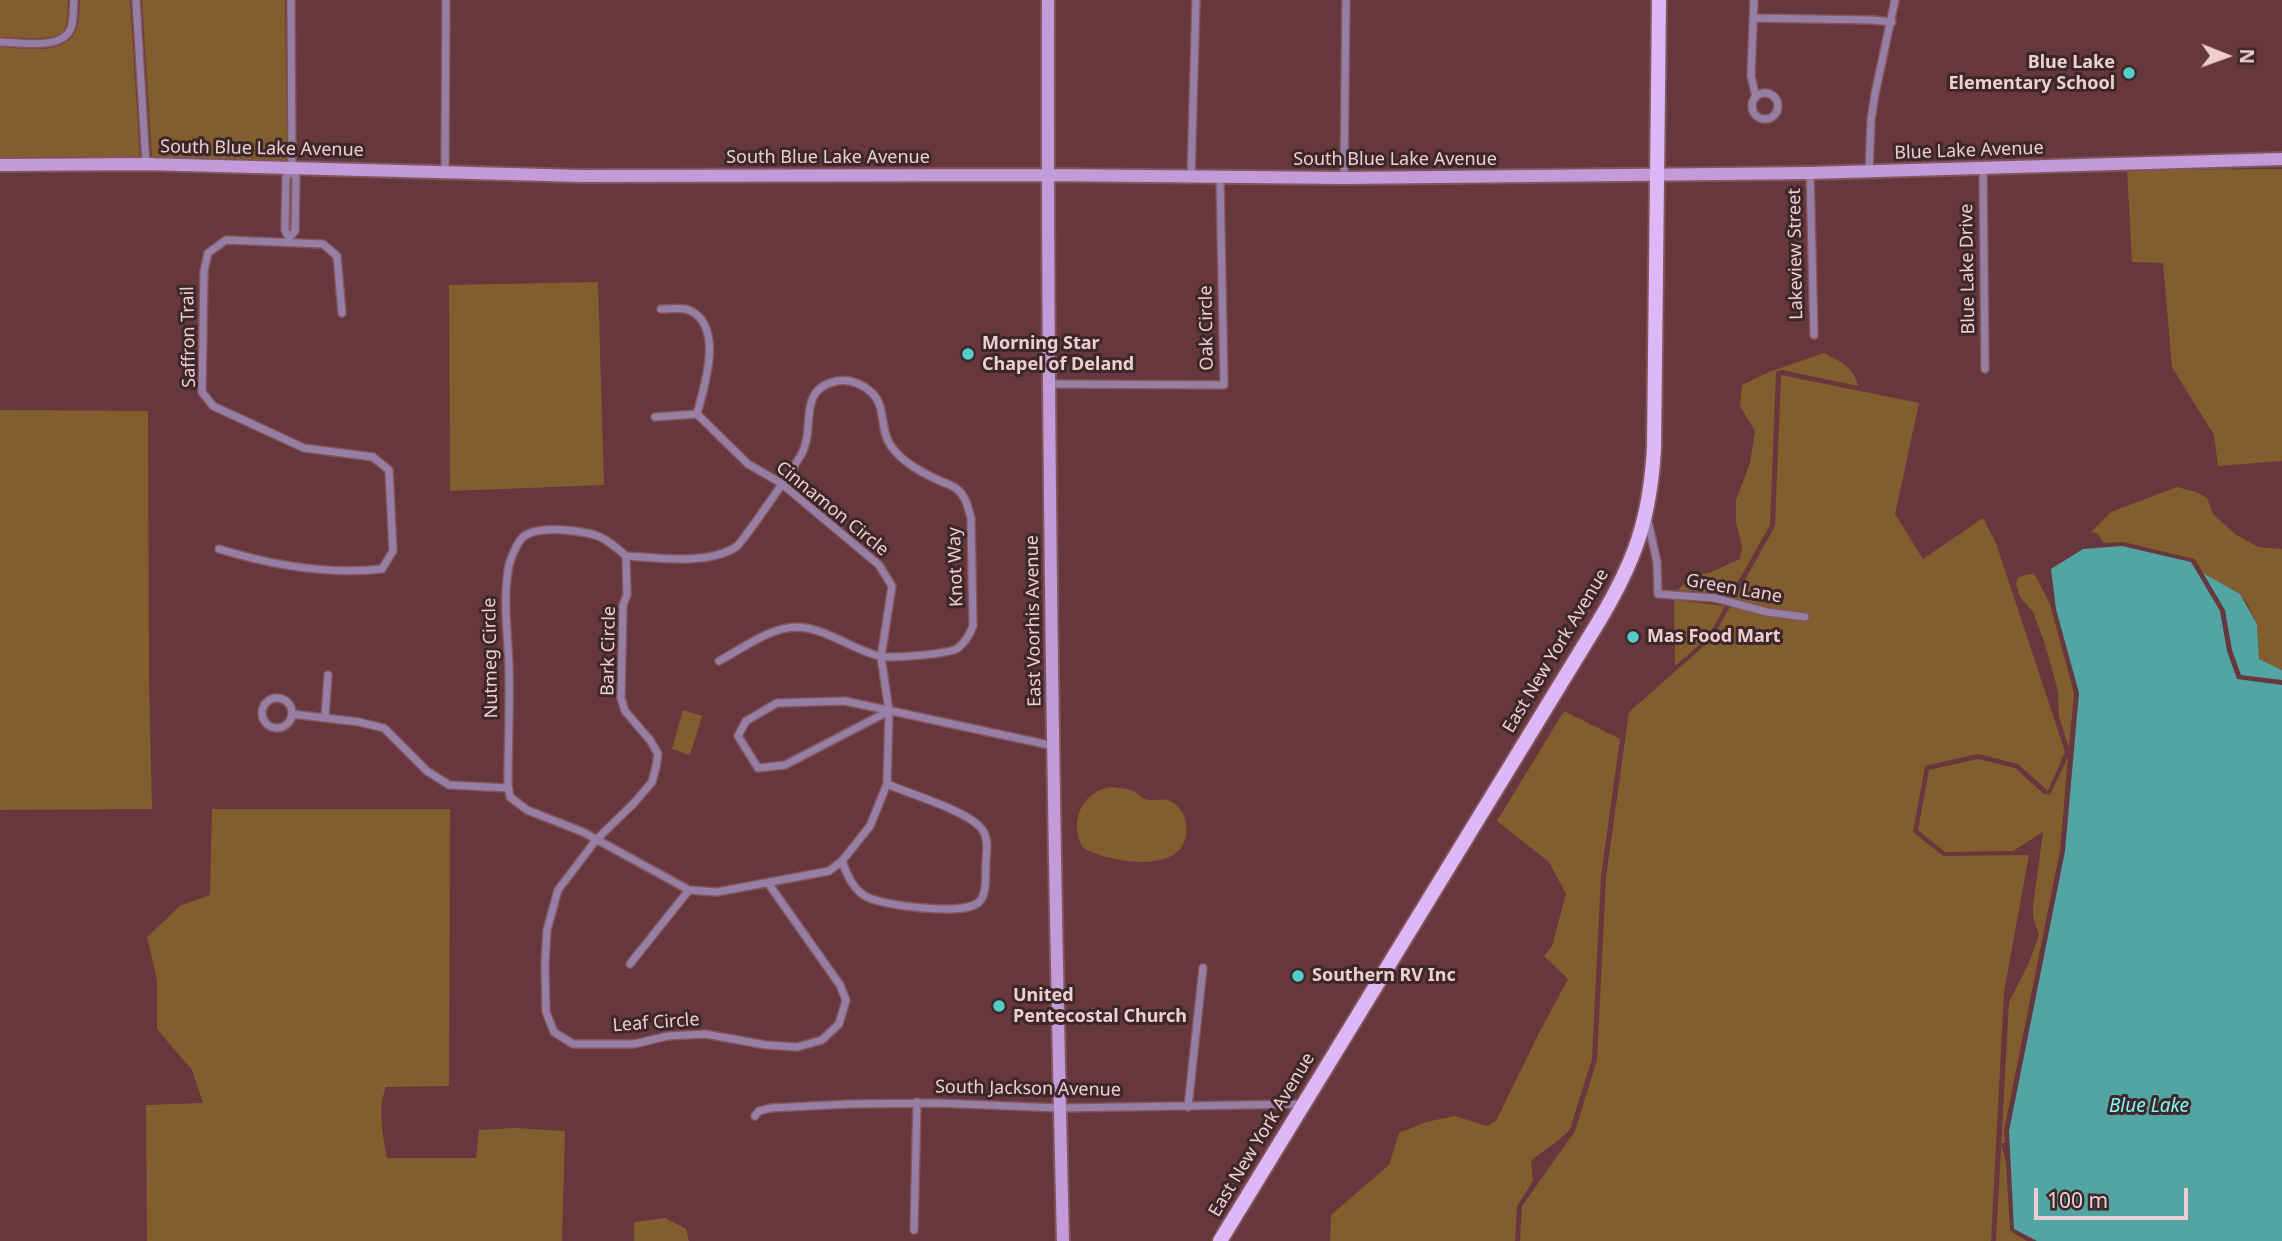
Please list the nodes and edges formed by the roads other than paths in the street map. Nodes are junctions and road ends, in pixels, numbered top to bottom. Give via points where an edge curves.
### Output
1 (74, 0) edge
2 (136, 0) edge
3 (290, 0) edge
4 (446, 0) edge
5 (1048, 0) edge
6 (1196, 0) edge
7 (1346, 0) edge
8 (1659, 0) edge
9 (1754, 0) edge
10 (1895, 0) edge
11 (1754, 18) junction
12 (1892, 22) junction
13 (0, 42) edge
14 (1756, 97) dead end
15 (2282, 159) edge
16 (146, 164) junction
17 (0, 165) edge
18 (1983, 168) junction
19 (292, 170) junction
20 (445, 171) junction
21 (1870, 172) junction
22 (1810, 173) junction
23 (1657, 174) junction
24 (1048, 175) junction
25 (1191, 177) junction
26 (1220, 177) junction
27 (1344, 178) junction
28 (289, 240) junction
29 (662, 309) dead end
30 (342, 313) dead end
31 (1814, 335) dead end
32 (1985, 369) dead end
33 (1048, 384) junction
34 (697, 414) junction
35 (655, 417) dead end
36 (781, 483) junction
37 (1647, 515) junction
38 (219, 549) dead end
39 (626, 556) junction
40 (1805, 617) dead end
41 (881, 657) junction
42 (719, 661) dead end
43 (328, 675) dead end
44 (889, 711) junction
45 (292, 714) junction
46 (325, 717) junction
47 (1054, 746) junction
48 (887, 784) junction
49 (508, 788) junction
50 (596, 840) junction
51 (842, 860) junction
52 (768, 883) junction
53 (689, 890) junction
54 (630, 964) dead end
55 (1203, 968) dead end
56 (917, 1102) junction
57 (1303, 1104) junction
58 (1188, 1107) junction
59 (1059, 1108) junction
60 (755, 1116) dead end
61 (914, 1230) dead end
62 (1063, 1241) edge
63 (1220, 1241) edge

1 - 13 street via 72,26 66,37 53,43
2 - 16 street
3 - 19 street
4 - 20 street
5 - 24 main road, East Voorhis Avenue
6 - 25 street
7 - 27 street
8 - 23 main road, East New York Avenue
9 - 11 street
10 - 12 street
11 - 12 street
11 - 14 street via 1751,76
12 - 21 street via 1871,120
15 - 18 main road, Blue Lake Avenue
16 - 17 main road, South Blue Lake Avenue
16 - 19 main road, South Blue Lake Avenue
18 - 21 main road, Blue Lake Avenue
18 - 32 street, Blue Lake Drive
19 - 20 main road, South Blue Lake Avenue
19 - 28 street via 296,176 295,231
20 - 24 main road, South Blue Lake Avenue via 581,176
21 - 22 main road, Blue Lake Avenue
22 - 23 main road, Blue Lake Avenue
22 - 31 street, Lakeview Street
23 - 27 main road, South Blue Lake Avenue
23 - 37 main road, East New York Avenue via 1654,448
24 - 25 main road, South Blue Lake Avenue
24 - 33 main road, East Voorhis Avenue
25 - 26 main road, South Blue Lake Avenue
26 - 27 main road, South Blue Lake Avenue
26 - 33 street, Oak Circle via 1224,385
28 - 30 street, Saffron Trail via 323,244 337,256
28 - 38 street, Saffron Trail via 226,240 208,253 202,392 213,405 304,448 373,457 389,470 393,551 382,569 360,572 302,568
29 - 34 street via 687,309 699,316 706,328 708,376
33 - 47 main road, East Voorhis Avenue
34 - 35 street
34 - 36 street, Cinnamon Circle via 748,464
36 - 39 street via 738,546 714,557
36 - 41 street, Cinnamon Circle via 879,565 892,586
36 - 41 street, Knot Way via 804,451 812,399 823,387 849,380 873,393 891,446 918,471 957,489 966,502 971,518 974,626 968,637 947,653
37 - 40 street, Green Lane via 1658,594 1715,598
37 - 57 main road, East New York Avenue via 1632,560 1608,606
39 - 49 street, Nutmeg Circle via 593,532 557,529 523,537 515,551 508,567 505,616
39 - 50 street, Bark Circle via 621,698 658,754 652,782
41 - 42 street, Knot Way via 797,627 768,635
41 - 44 street, Cinnamon Circle
43 - 46 street
44 - 44 street via 845,701 777,703 746,721 738,736 758,768 785,765
44 - 47 street
44 - 48 street, Cinnamon Circle
45 - 45 street via 288,702 279,697 269,699 261,711 264,721 276,728 286,725
45 - 46 street
46 - 49 street via 384,729 427,771 449,785
47 - 59 main road, East Voorhis Avenue
48 - 51 street, Cinnamon Circle via 870,826
48 - 51 street via 970,818 981,828 987,841 984,894 978,904 967,909 877,902 862,895
49 - 50 street via 510,797 527,810
50 - 52 street, Leaf Circle via 558,890 547,930 546,1012 554,1032 573,1044 634,1044 705,1034 797,1047 822,1040 839,1024 846,1000
50 - 53 street
51 - 52 street, Cinnamon Circle via 829,871
52 - 53 street, Cinnamon Circle via 717,892
53 - 54 street
55 - 58 street
56 - 59 street, South Jackson Avenue
56 - 60 street, South Jackson Avenue via 771,1108
56 - 61 street
57 - 58 street, South Jackson Avenue
57 - 63 main road, East New York Avenue
58 - 59 street, South Jackson Avenue
59 - 62 main road, East Voorhis Avenue

